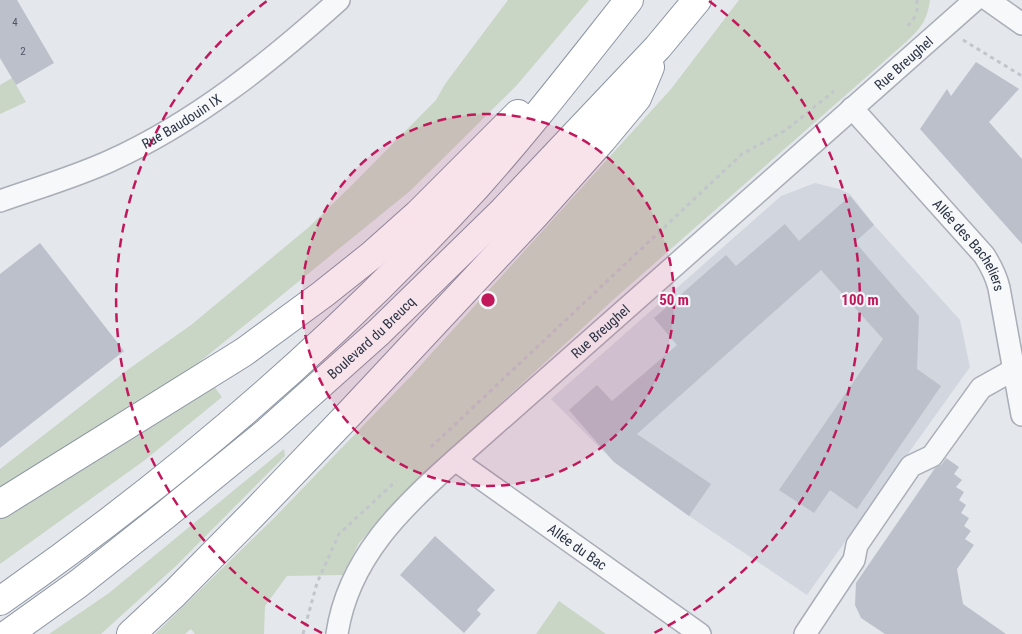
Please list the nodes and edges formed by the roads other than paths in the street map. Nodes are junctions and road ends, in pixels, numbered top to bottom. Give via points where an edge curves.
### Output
1 (339, 0) edge
2 (697, 0) edge
3 (974, 0) edge
4 (988, 0) edge
5 (621, 10) edge
6 (1022, 24) edge
7 (658, 47) junction
8 (852, 108) junction
9 (0, 201) edge
10 (1015, 369) junction
11 (1022, 414) edge
12 (455, 460) junction
13 (0, 504) edge
14 (0, 601) edge
15 (8, 634) edge
16 (131, 634) edge
17 (337, 634) edge
18 (700, 634) edge
19 (805, 634) edge

1 - 9 street, Rue Baudouin IX via 216,99 163,134 93,168
2 - 7 highway, Boulevard du Breucq
3 - 8 street, Rue Breughel
4 - 6 street
5 - 13 highway via 418,214 358,266 244,352
5 - 14 highway via 536,119 477,186 332,332 219,432 116,515
7 - 15 highway, Boulevard du Breucq via 501,213 322,383 164,516
7 - 16 highway via 636,98 536,214 276,490
8 - 10 street, Allée des Bacheliers via 991,266
8 - 12 street, Rue Breughel
10 - 11 street, Allée des Bacheliers
10 - 19 street via 981,388 932,456 911,466 857,545 854,560
12 - 17 street, Rue Breughel via 398,514 369,551 346,598
12 - 18 street, Allée du Bac

